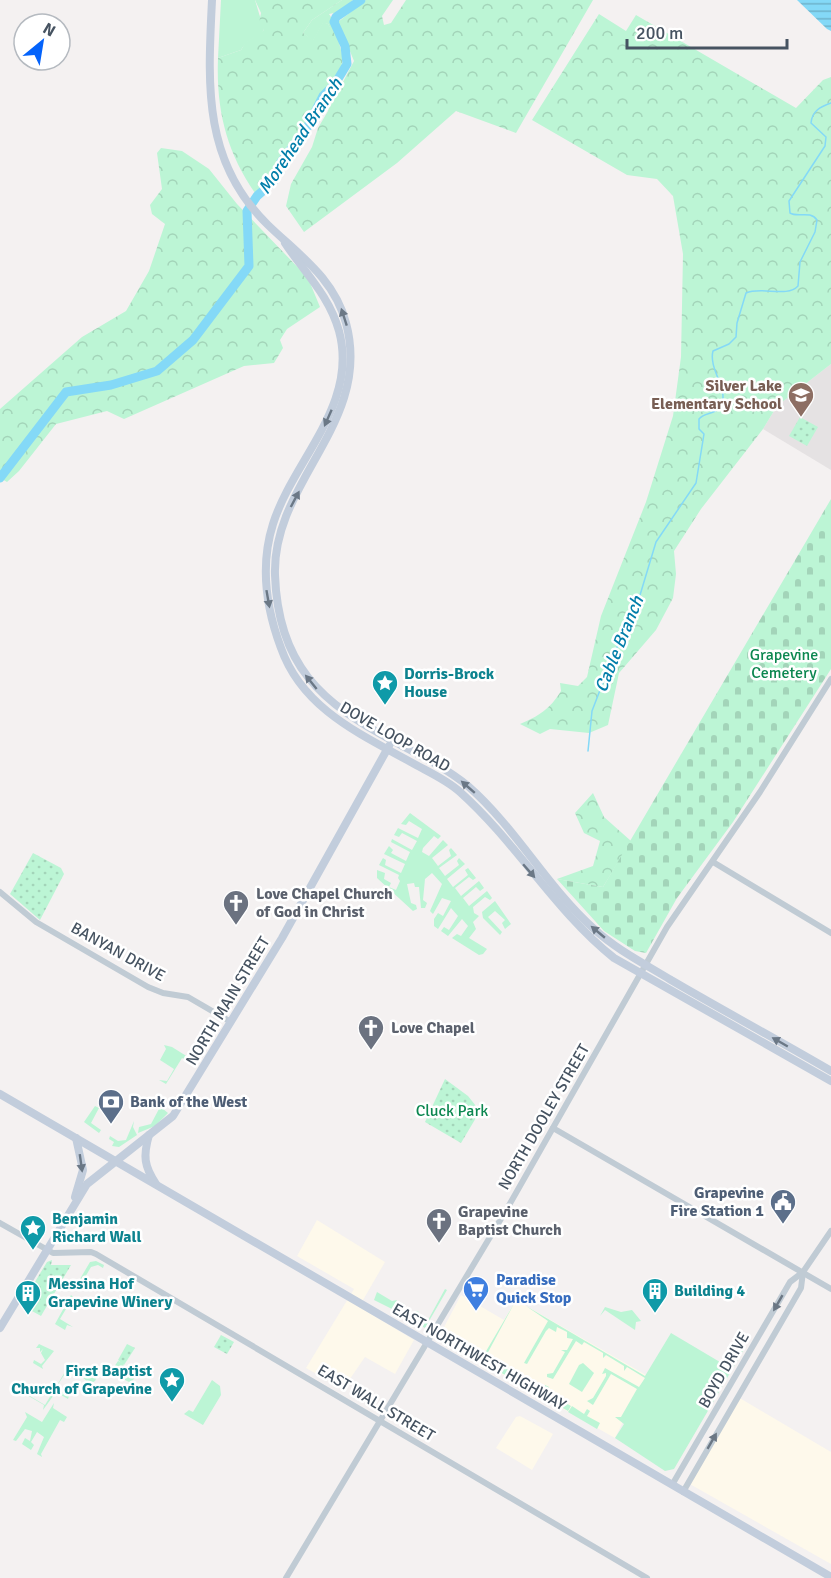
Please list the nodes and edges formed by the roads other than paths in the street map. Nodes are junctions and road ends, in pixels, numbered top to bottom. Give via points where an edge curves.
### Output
1 (212, 0) edge
2 (282, 239) junction
3 (831, 679) edge
4 (392, 740) junction
5 (388, 748) junction
6 (713, 862) junction
7 (0, 892) edge
8 (831, 933) edge
9 (646, 965) junction
10 (642, 974) junction
11 (231, 1022) junction
12 (831, 1071) edge
13 (831, 1081) edge
14 (0, 1094) edge
15 (553, 1128) junction
16 (149, 1135) junction
17 (76, 1138) junction
18 (115, 1161) junction
19 (157, 1185) junction
20 (75, 1201) junction
21 (0, 1223) edge
22 (831, 1231) edge
23 (46, 1248) junction
24 (803, 1272) junction
25 (831, 1288) edge
26 (0, 1328) edge
27 (758, 1338) junction
28 (427, 1343) junction
29 (752, 1348) junction
30 (766, 1350) junction
31 (380, 1422) junction
32 (672, 1485) junction
33 (683, 1492) junction
34 (831, 1576) edge
35 (286, 1578) edge
36 (648, 1578) edge

1 - 2 main road, DOVE LOOP ROAD via 209,97 213,125 245,197
4 -> 2 main road, DOVE LOOP ROAD via 337,708 315,688 294,655 278,603 275,564 281,528 338,419 350,362 345,320 334,294 318,271
2 -> 5 main road, DOVE LOOP ROAD via 331,309 340,335 342,362 330,413 273,524 265,563 269,605 281,649 302,687 332,716
3 - 6 street
4 - 5 main road, NORTH MAIN STREET
9 -> 4 main road, DOVE LOOP ROAD via 591,926 465,784
5 -> 10 main road, DOVE LOOP ROAD via 460,792 586,936
5 - 11 main road, NORTH MAIN STREET
6 - 8 street
6 - 9 street, NORTH DOOLEY STREET via 681,904
7 - 11 street, BANYAN DRIVE via 36,922 148,987 188,997
9 - 10 street, NORTH DOOLEY STREET
12 -> 9 main road, DOVE LOOP ROAD
10 - 13 main road, DOVE LOOP ROAD
10 - 15 street, NORTH DOOLEY STREET
11 - 16 main road, NORTH MAIN STREET via 173,1116
14 - 17 main road, EAST NORTHWEST HIGHWAY
15 - 24 street
15 - 28 street, NORTH DOOLEY STREET
16 - 18 main road, NORTH MAIN STREET
16 - 19 main road via 144,1157
17 - 18 main road, EAST NORTHWEST HIGHWAY
17 -> 20 main road via 83,1170
18 - 19 main road, EAST NORTHWEST HIGHWAY
18 - 20 main road, NORTH MAIN STREET via 92,1179
19 - 28 main road, EAST NORTHWEST HIGHWAY
20 - 23 main road
21 - 23 street
22 - 24 street, BOYD DRIVE
23 - 26 main road
23 - 31 street, EAST WALL STREET via 53,1253 91,1252
24 - 25 street
24 -> 27 street, BOYD DRIVE via 790,1282
24 - 30 street, BOYD DRIVE via 801,1288
27 - 29 street, BOYD DRIVE
27 - 30 street
28 - 31 street, NORTH DOOLEY STREET
28 - 32 main road, EAST NORTHWEST HIGHWAY
29 - 30 street
29 - 32 street, BOYD DRIVE
33 -> 30 street, BOYD DRIVE
31 - 35 street, NORTH DOOLEY STREET
31 - 36 street, EAST WALL STREET
32 - 33 main road, EAST NORTHWEST HIGHWAY
33 - 34 main road, EAST NORTHWEST HIGHWAY

